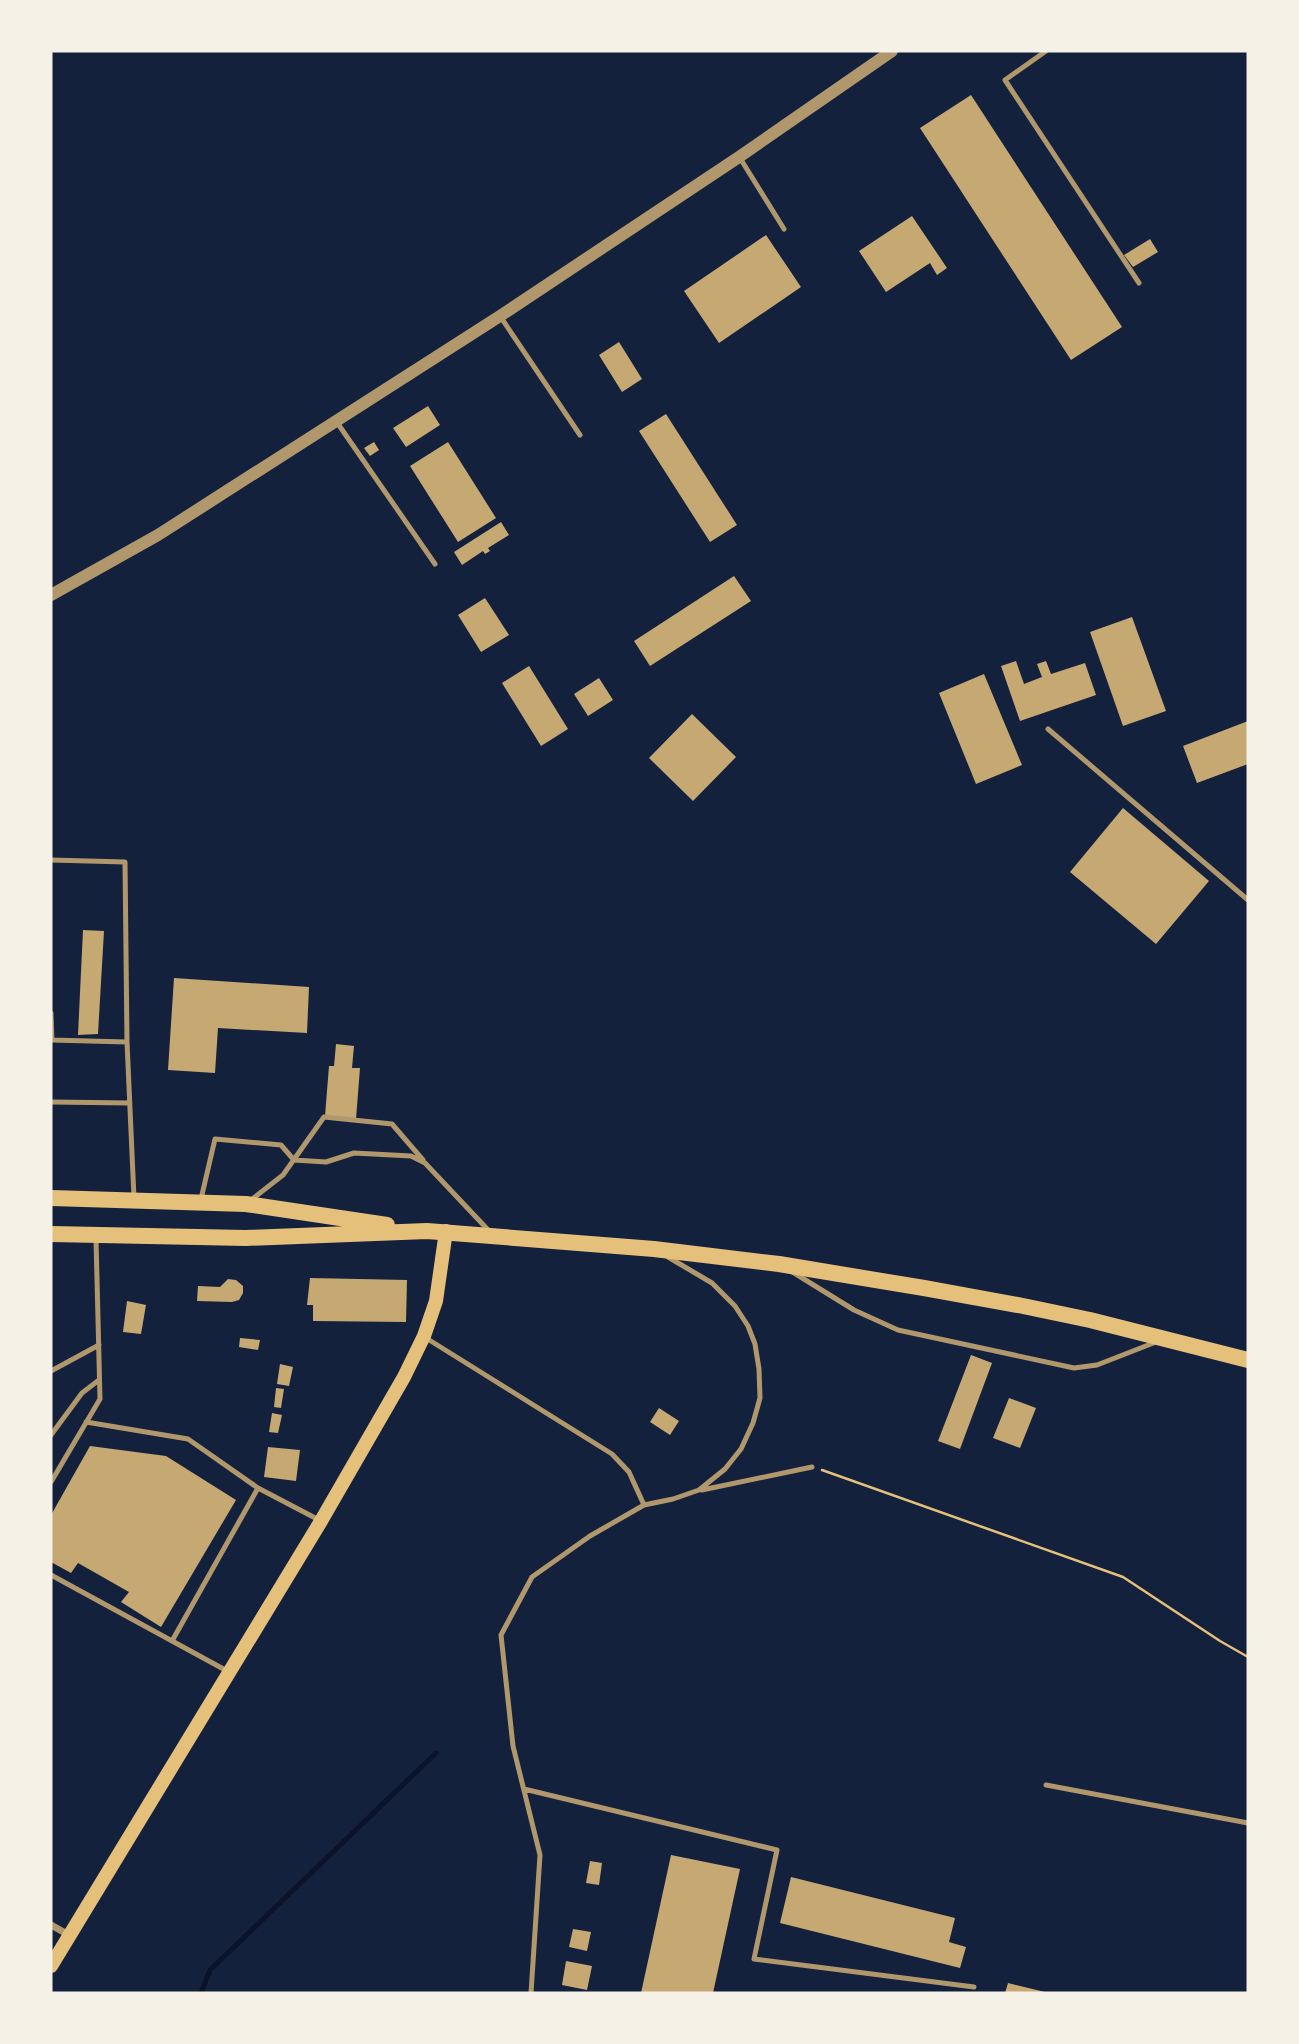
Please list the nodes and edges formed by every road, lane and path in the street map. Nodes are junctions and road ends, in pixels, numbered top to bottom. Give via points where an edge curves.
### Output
1 (892, 51) edge
2 (1046, 51) edge
3 (739, 157) junction
4 (785, 229) dead end
5 (1139, 283) dead end
6 (500, 316) junction
7 (336, 421) junction
8 (580, 435) dead end
9 (435, 564) dead end
10 (51, 594) edge
11 (1048, 729) dead end
12 (51, 860) edge
13 (1248, 900) edge
14 (51, 1013) edge
15 (51, 1040) edge
16 (127, 1042) junction
17 (51, 1102) edge
18 (130, 1103) junction
19 (294, 1160) junction
20 (425, 1163) junction
21 (51, 1199) edge
22 (135, 1201) junction
23 (200, 1203) junction
24 (246, 1204) junction
25 (427, 1231) junction
26 (446, 1231) junction
27 (51, 1234) edge
28 (96, 1235) junction
29 (494, 1235) junction
30 (654, 1248) junction
31 (779, 1264) junction
32 (424, 1336) junction
33 (1166, 1338) junction
34 (99, 1345) junction
35 (1248, 1360) edge
36 (51, 1371) edge
37 (99, 1380) junction
38 (86, 1422) junction
39 (51, 1435) edge
40 (812, 1467) joint
41 (51, 1482) edge
42 (258, 1488) junction
43 (699, 1490) junction
44 (644, 1505) junction
45 (321, 1521) junction
46 (51, 1575) edge
47 (172, 1641) junction
48 (1248, 1657) edge
49 (229, 1672) junction
50 (1046, 1785) dead end
51 (524, 1789) junction
52 (1248, 1823) edge
53 (51, 1925) edge
54 (69, 1935) junction
55 (51, 1966) edge
56 (974, 1986) dead end
57 (531, 1993) edge

1 - 3 street
2 - 5 lane via 1005,80
3 - 4 lane
3 - 6 street
6 - 7 street
6 - 8 lane
7 - 9 lane
7 - 10 street via 158,535
11 - 13 lane
12 - 16 lane via 125,862
14 - 15 lane
15 - 16 lane
16 - 18 lane
17 - 18 lane
18 - 22 lane
19 - 20 lane via 326,1162 354,1153 411,1156
19 - 20 lane via 324,1117 392,1124
19 - 23 lane via 281,1145 215,1139
19 - 24 lane via 283,1175
20 - 29 lane
21 - 22 main road
22 - 23 main road
23 - 24 main road
24 - 25 main road
25 - 26 main road
25 - 28 main road via 246,1238
26 - 29 main road
26 - 32 main road via 436,1301
27 - 28 main road
28 - 34 lane
29 - 30 main road
30 - 31 main road
30 - 43 lane via 712,1283 735,1306 748,1326 760,1369 760,1398 741,1449
31 - 33 main road via 1023,1306
31 - 33 lane via 854,1310 898,1330 1074,1368 1097,1365
32 - 44 lane via 612,1454 629,1472
32 - 45 main road
33 - 35 main road
34 - 36 lane
34 - 37 lane
37 - 38 lane via 100,1399
37 - 39 lane via 82,1393
38 - 41 lane
38 - 42 lane via 188,1439
40 - 43 lane
40 - 48 path via 1123,1577
42 - 45 lane
42 - 47 lane
43 - 44 lane
44 - 51 lane via 532,1577 501,1635 513,1745
45 - 49 main road
46 - 47 lane
47 - 49 lane
49 - 54 main road
50 - 52 lane
51 - 56 lane via 777,1850 754,1959
51 - 57 lane via 540,1855
53 - 54 street
54 - 55 main road

